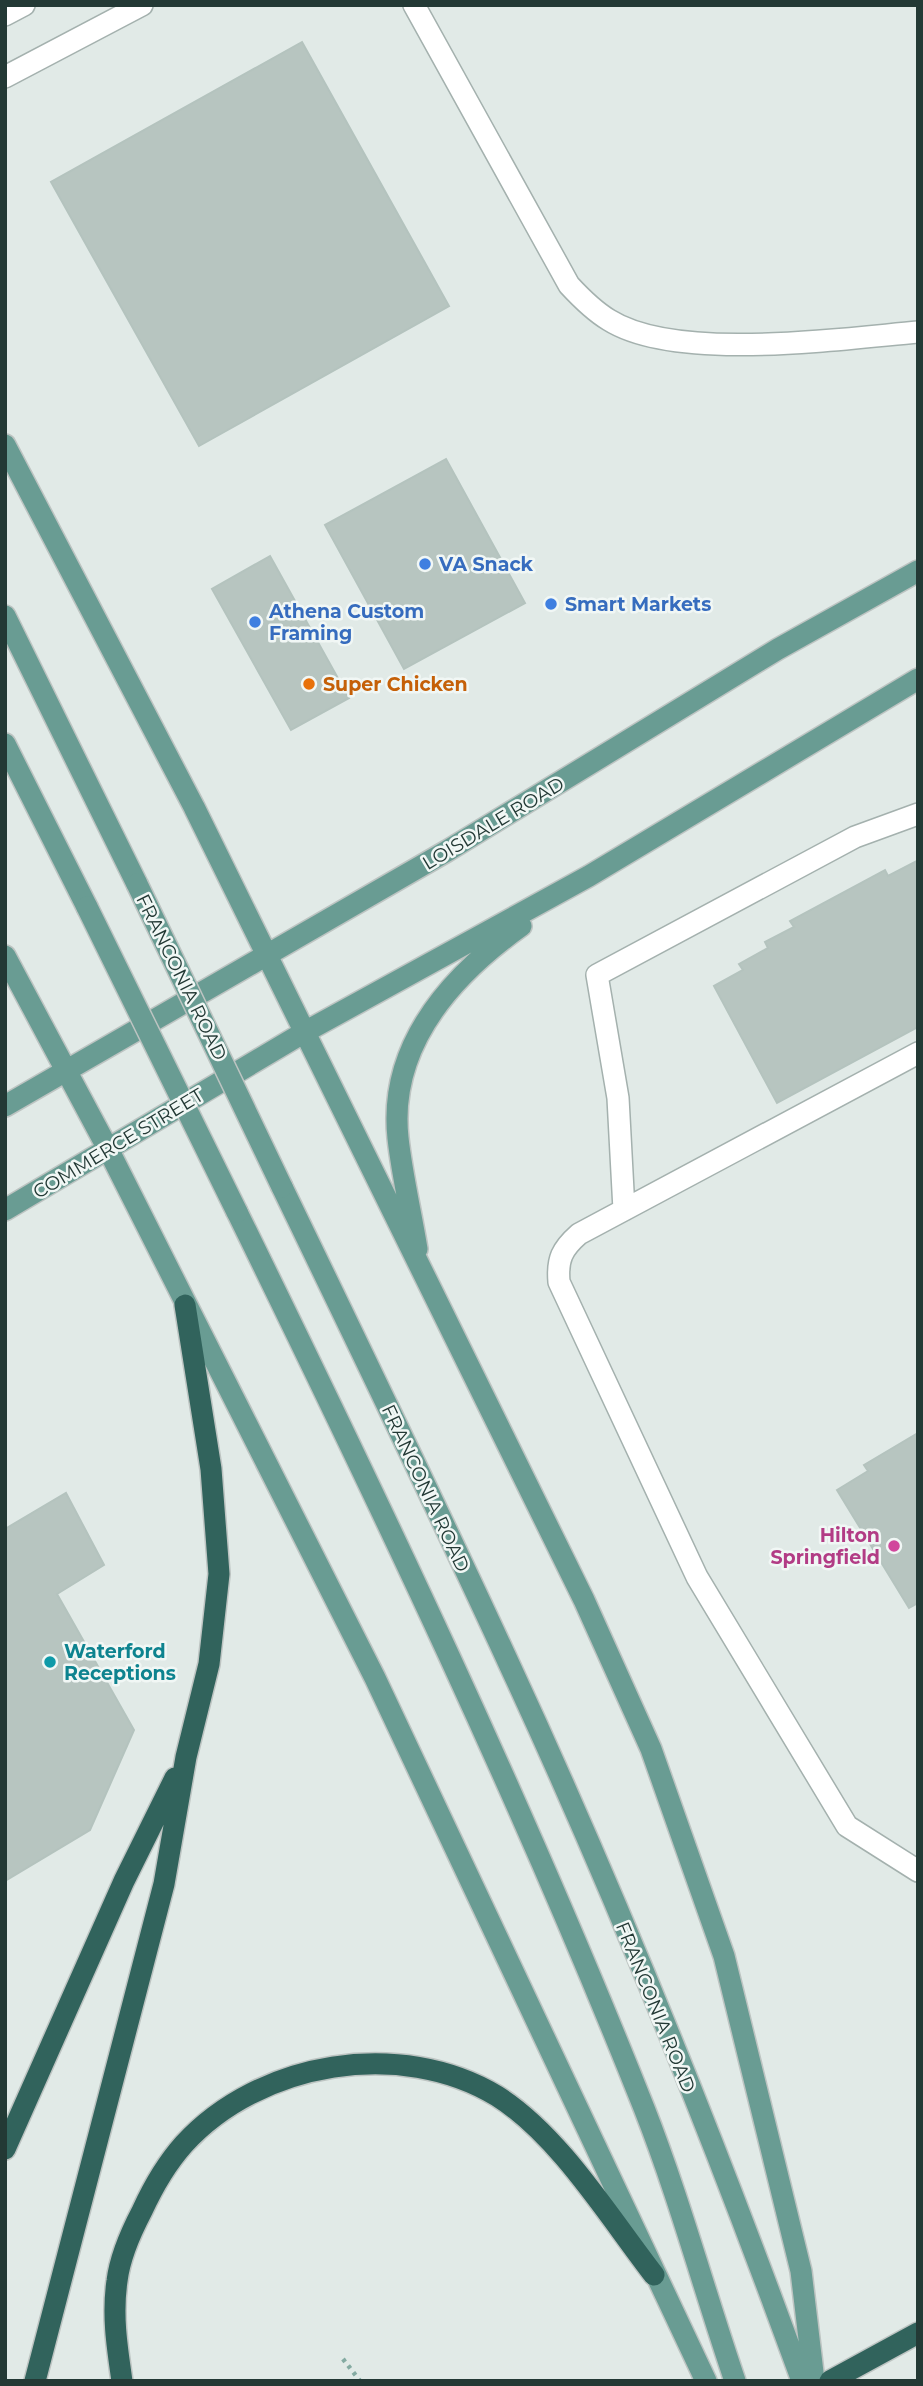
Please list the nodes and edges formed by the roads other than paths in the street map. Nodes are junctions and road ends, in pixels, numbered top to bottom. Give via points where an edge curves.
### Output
1 (24, 5) edge
2 (142, 5) edge
3 (414, 5) edge
4 (5, 15) edge
5 (5, 77) edge
6 (918, 332) edge
7 (5, 445) edge
8 (918, 571) edge
9 (5, 616) edge
10 (918, 679) edge
11 (5, 744) edge
12 (918, 814) edge
13 (589, 876) junction
14 (265, 955) junction
15 (5, 956) edge
16 (303, 1032) junction
17 (918, 1052) edge
18 (67, 1072) junction
19 (5, 1106) edge
20 (108, 1149) junction
21 (5, 1210) edge
22 (624, 1210) junction
23 (421, 1271) junction
24 (185, 1305) junction
25 (186, 1757) junction
26 (918, 1871) edge
27 (5, 2149) edge
28 (654, 2274) junction
29 (918, 2333) edge
30 (35, 2381) edge
31 (122, 2381) edge
32 (706, 2381) edge
33 (735, 2381) edge
34 (802, 2381) edge
35 (814, 2381) edge
36 (830, 2381) edge

1 - 4 street
2 - 5 street
3 - 6 street via 569,285 610,321 637,332 698,344
7 - 14 main road via 194,807
8 - 14 main road, LOISDALE ROAD via 778,649 447,851
9 - 34 main road, FRANCONIA ROAD, bridge via 499,1643 592,1852
10 - 13 main road
11 - 33 main road, bridge via 397,1541 537,1854 645,2110
12 - 22 street via 855,837 597,975 618,1098
13 - 16 main road
13 - 23 main road via 471,965 418,1031 400,1083 398,1136
14 - 16 main road
14 - 18 main road, LOISDALE ROAD
15 - 18 main road
16 - 20 main road, COMMERCE STREET
16 - 23 main road
17 - 22 street
18 - 19 main road
18 - 20 main road
20 - 21 main road, COMMERCE STREET
20 - 24 main road
22 - 26 street via 569,1242 557,1265 559,1282 697,1577 847,1826
23 - 35 main road via 584,1600 673,1808 724,1956 769,2131 802,2272
24 - 25 highway via 211,1469 219,1574 209,1664
24 - 28 main road via 374,1678
25 - 27 highway via 124,1881
25 - 30 highway via 164,1884
28 - 31 highway via 529,2119 496,2096 433,2071 394,2065 330,2067 264,2088 221,2113 185,2143 155,2185 130,2236 117,2278 114,2326
28 - 32 main road
29 - 36 highway

